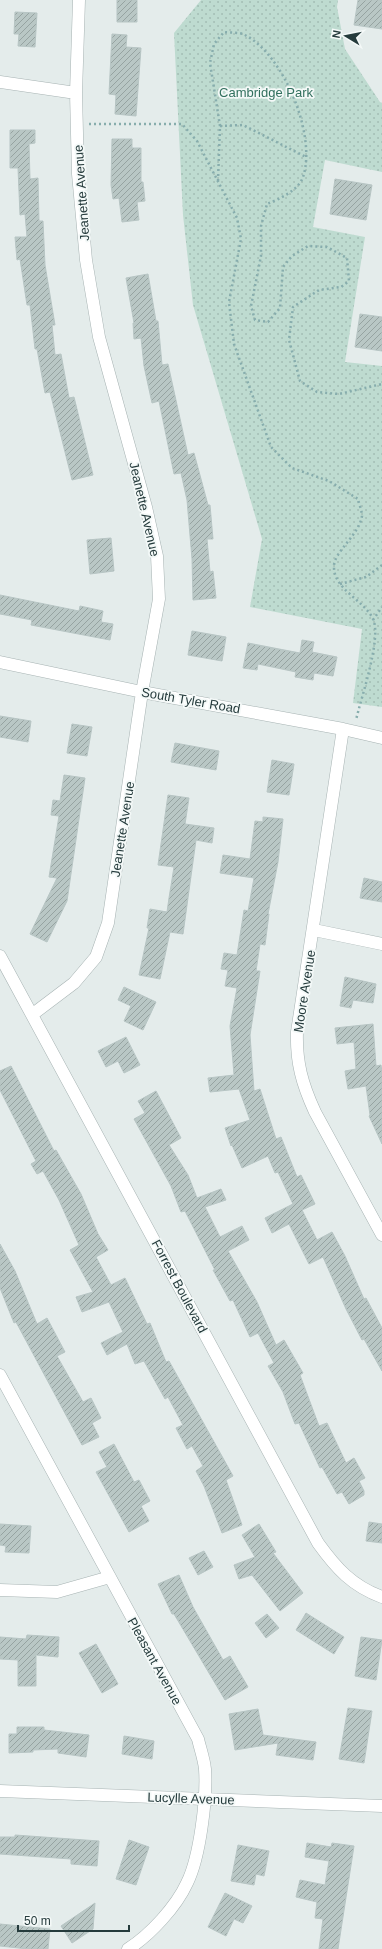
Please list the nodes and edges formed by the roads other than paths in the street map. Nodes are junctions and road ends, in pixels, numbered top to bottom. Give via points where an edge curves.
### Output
1 (79, 0) edge
2 (0, 82) edge
3 (76, 92) junction
4 (0, 662) edge
5 (142, 692) junction
6 (348, 730) junction
7 (382, 738) edge
8 (314, 930) junction
9 (382, 944) edge
10 (0, 956) edge
11 (33, 1014) junction
12 (382, 1235) edge
13 (0, 1375) edge
14 (110, 1577) junction
15 (0, 1590) edge
16 (382, 1597) edge
17 (0, 1791) edge
18 (204, 1798) junction
19 (382, 1806) edge
20 (128, 1949) edge

1 - 3 street, Jeanette Avenue
2 - 3 street
3 - 5 street, Jeanette Avenue via 78,174 86,260 100,337 157,556 159,598
4 - 5 street, South Tyler Road
5 - 6 street, South Tyler Road
5 - 11 street, Jeanette Avenue via 108,923 96,957 74,983
6 - 7 street, South Tyler Road
6 - 8 street, Moore Avenue
8 - 9 street
8 - 12 street, Moore Avenue via 297,1032 296,1053 315,1112
10 - 11 street, Forrest Boulevard
11 - 16 street, Forrest Boulevard via 318,1543 344,1576 370,1593
13 - 14 street, Pleasant Avenue
14 - 15 street via 57,1592
14 - 18 street, Pleasant Avenue via 198,1739 204,1769
17 - 18 street, Lucylle Avenue
18 - 19 street, Lucylle Avenue
18 - 20 street, Pleasant Avenue via 198,1849 187,1884 167,1915

